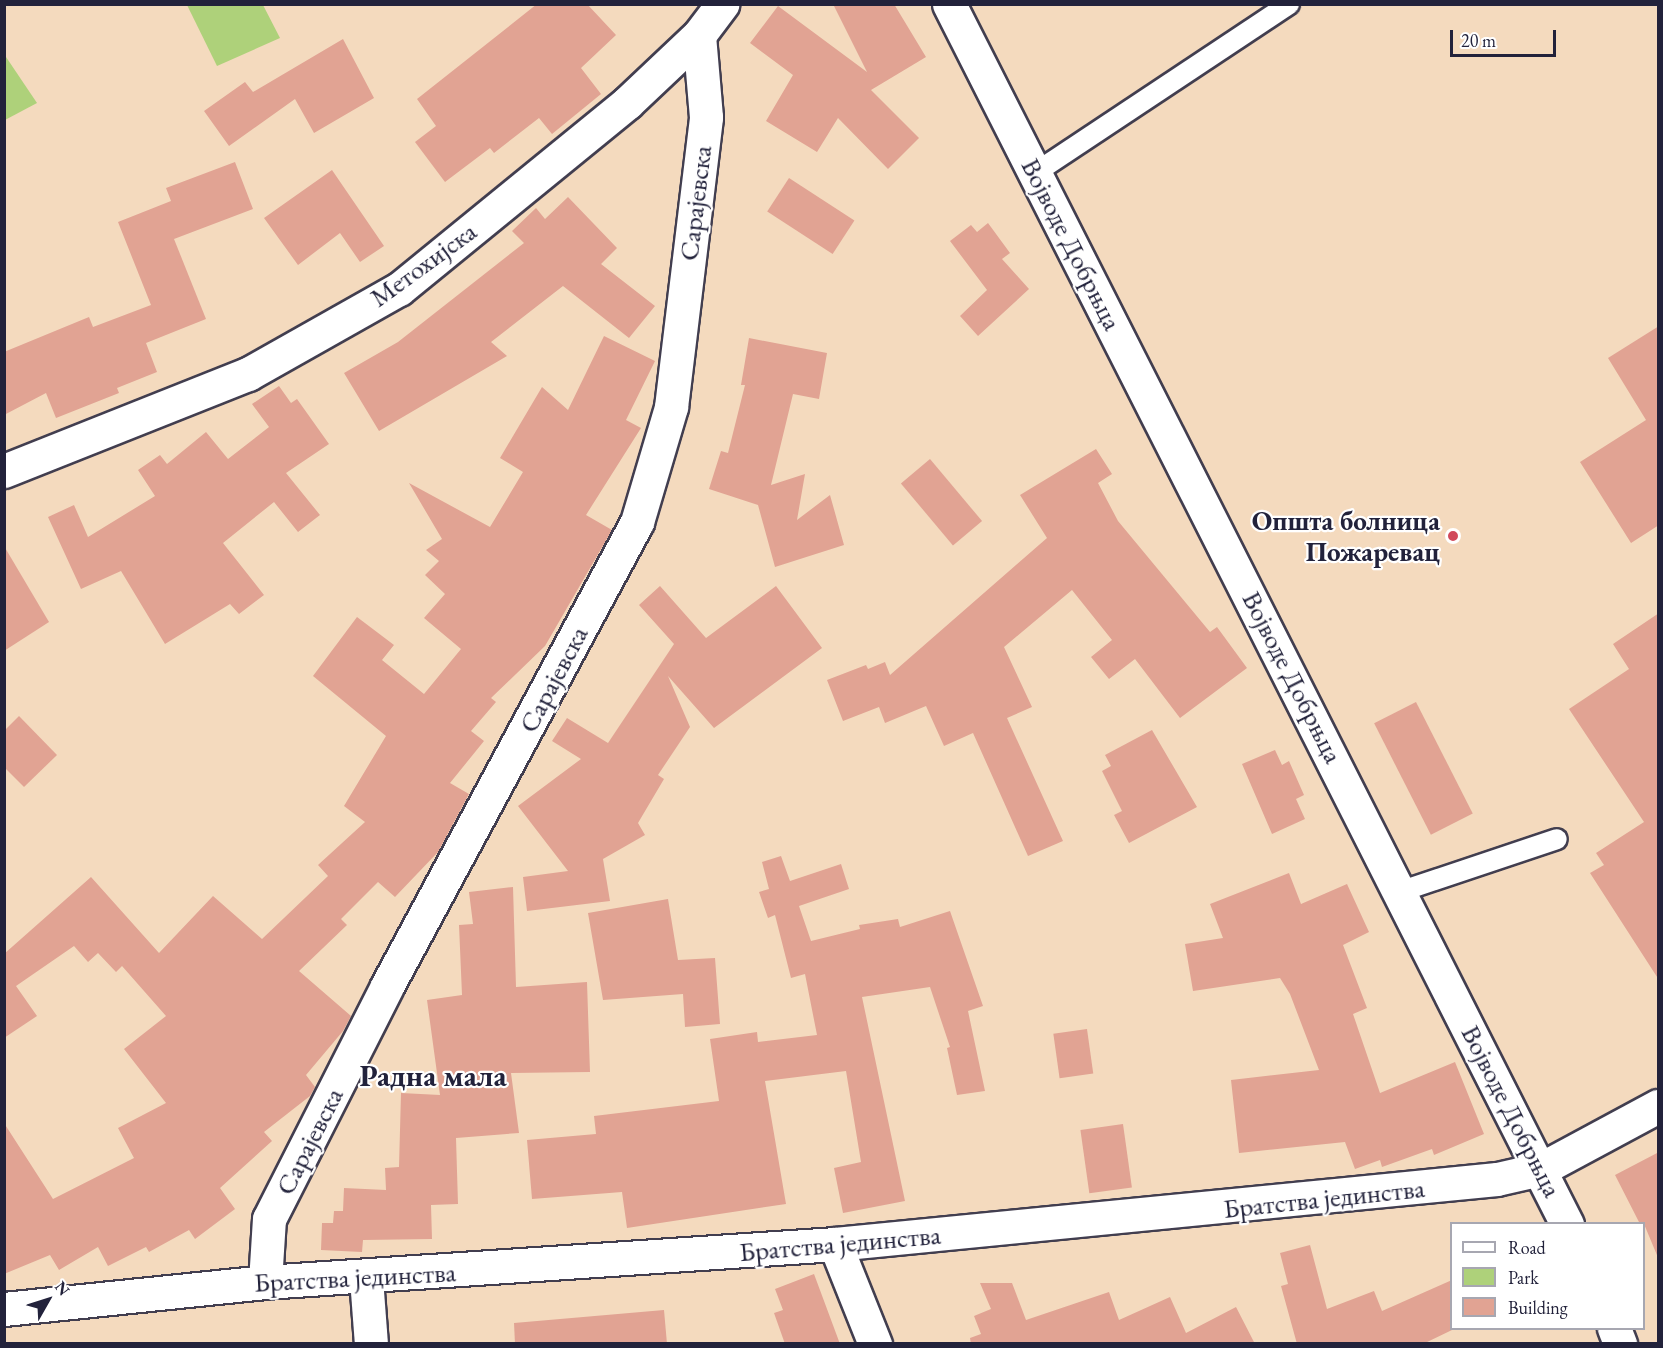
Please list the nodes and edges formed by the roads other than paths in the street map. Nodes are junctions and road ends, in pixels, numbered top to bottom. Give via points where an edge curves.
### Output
1 (722, 4) edge
2 (948, 4) edge
3 (1289, 4) edge
4 (699, 35) junction
5 (1035, 173) junction
6 (4, 471) edge
7 (1557, 839) dead end
8 (1402, 891) junction
9 (1659, 1106) edge
10 (1541, 1169) junction
11 (1566, 1222) edge
12 (835, 1244) junction
13 (366, 1278) junction
14 (265, 1282) junction
15 (4, 1309) edge
16 (1614, 1330) edge
17 (371, 1344) edge
18 (875, 1344) edge
19 (1620, 1344) edge

1 - 4 street, Метохијска
2 - 5 street, Војводе Добрњца
3 - 5 lane
4 - 6 street, Метохијска via 627,103 399,289 248,374
4 - 14 street, Сарајевска via 706,117 672,395 638,522 387,986 269,1219
5 - 8 street, Војводе Добрњца
7 - 8 lane
8 - 10 street, Војводе Добрњца
9 - 10 street, Братства јединства
10 - 11 street, Војводе Добрњца
10 - 12 street, Братства јединства via 1438,1186
12 - 13 street, Братства јединства
12 - 18 street
13 - 14 street, Братства јединства
13 - 17 street
14 - 15 street, Братства јединства
16 - 19 street

